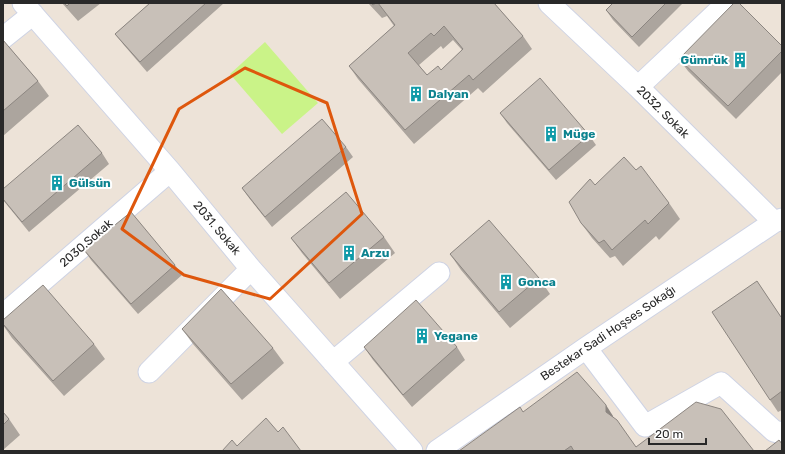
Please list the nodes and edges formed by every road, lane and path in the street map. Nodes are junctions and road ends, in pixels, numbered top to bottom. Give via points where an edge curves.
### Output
1 (549, 3) edge
2 (728, 3) edge
3 (28, 9) edge
4 (3, 38) edge
5 (638, 87) junction
6 (170, 171) junction
7 (778, 220) edge
8 (251, 269) junction
9 (439, 273) dead end
10 (3, 315) edge
11 (586, 348) junction
12 (333, 362) junction
13 (149, 372) dead end
14 (782, 433) edge
15 (412, 451) edge
16 (436, 451) edge

1 - 5 street, 2032. Sokak
2 - 5 street
3 - 4 street
3 - 6 street, 2031. Sokak
5 - 7 street, 2032. Sokak
6 - 8 street, 2031. Sokak
6 - 10 street, 2030.Sokak
7 - 11 street, Bestekar Sadi Hoşses Sokağı
8 - 12 street, 2031. Sokak
8 - 13 street
9 - 12 street
11 - 14 street via 645,426 721,383 774,431
11 - 16 street, Bestekar Sadi Hoşses Sokağı
12 - 15 street, 2031. Sokak

